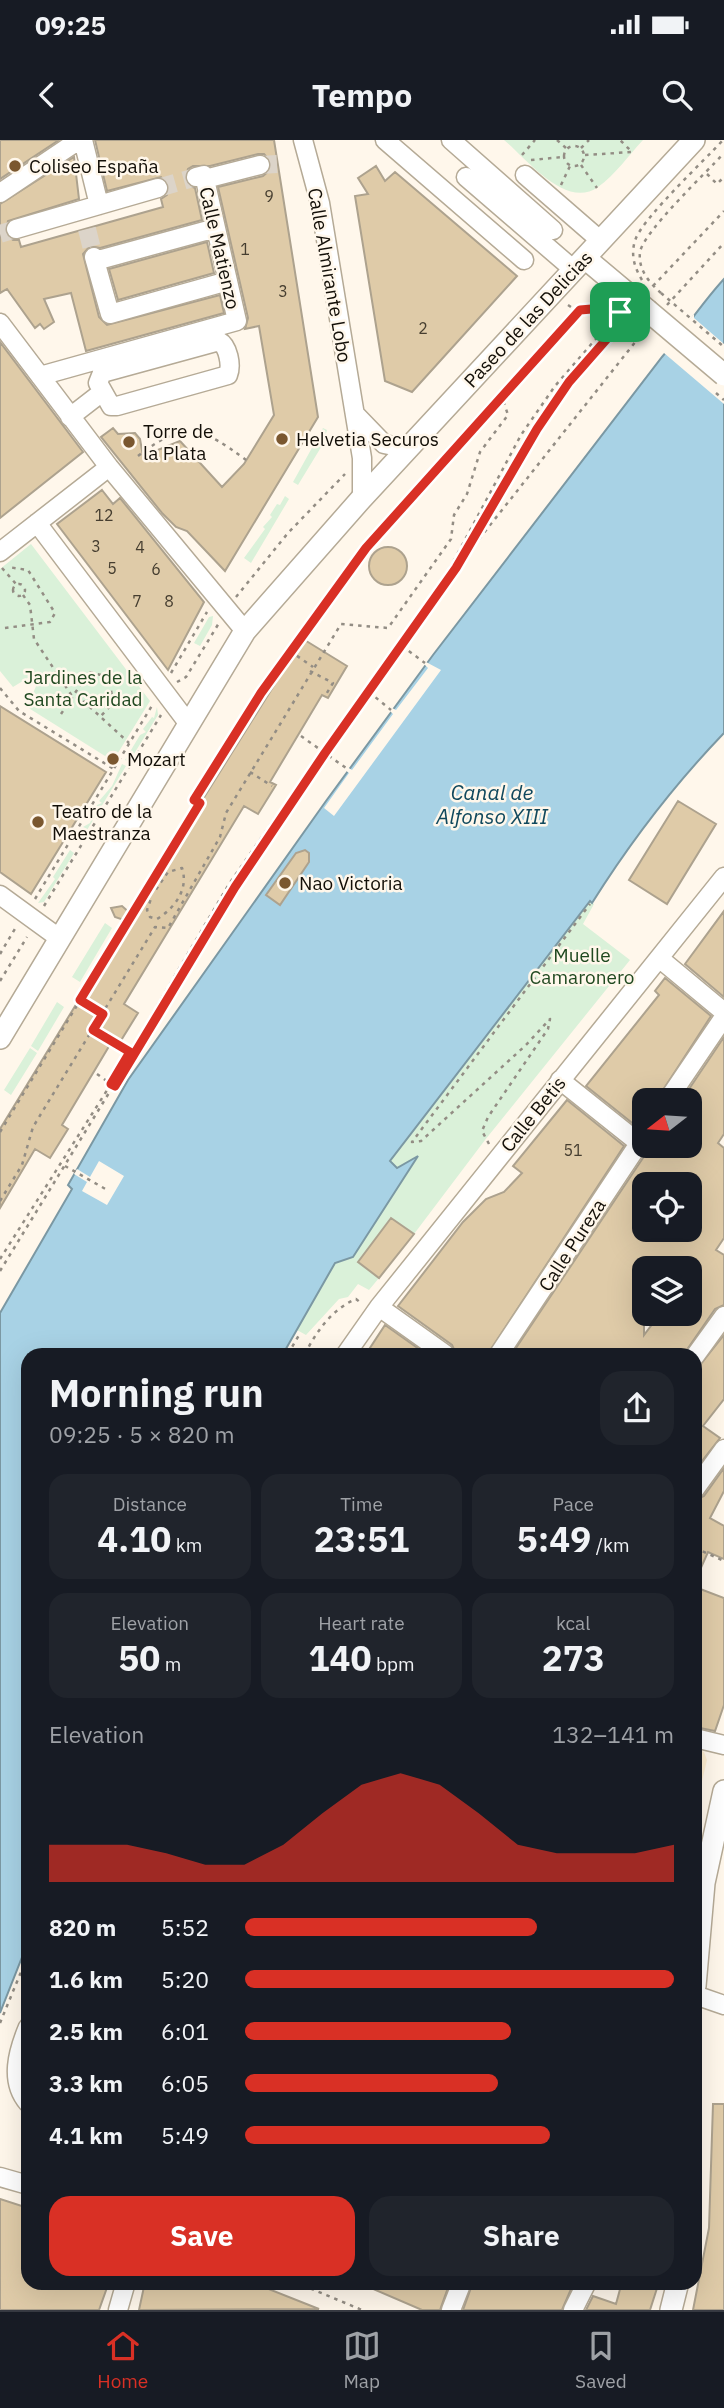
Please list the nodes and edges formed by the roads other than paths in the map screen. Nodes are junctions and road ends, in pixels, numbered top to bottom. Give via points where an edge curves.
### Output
1 (81, 140) edge
2 (303, 140) edge
3 (318, 140) edge
4 (385, 140) edge
5 (451, 140) edge
6 (694, 140) edge
7 (310, 163) junction
8 (260, 165) tunnel mouth
9 (526, 168) road end
10 (466, 177) dead end
11 (158, 188) tunnel mouth
12 (0, 193) edge
13 (90, 208) junction
14 (216, 228) junction
15 (16, 229) tunnel mouth
16 (86, 229) tunnel mouth
17 (553, 230) dead end
18 (601, 241) junction
19 (524, 260) dead end
20 (579, 264) junction
21 (228, 281) junction
22 (0, 323) edge
23 (724, 375) edge
24 (40, 376) junction
25 (102, 393) junction
26 (353, 411) junction
27 (71, 417) junction
28 (408, 449) junction
29 (108, 467) junction
30 (362, 498) junction
31 (37, 523) junction
32 (0, 552) edge
33 (245, 631) junction
34 (188, 723) junction
35 (724, 877) edge
36 (0, 895) edge
37 (59, 938) junction
38 (659, 958) junction
39 (724, 1014) edge
40 (0, 1038) edge
41 (560, 1080) junction
42 (676, 1088) edge
43 (632, 1132) edge
44 (632, 1154) edge
45 (371, 1306) junction
46 (724, 1316) edge
47 (349, 1348) edge
48 (436, 1348) edge
49 (503, 1348) edge
50 (701, 1348) edge
51 (723, 1451) edge
52 (702, 1480) edge
53 (702, 1740) edge
54 (724, 1745) edge
55 (724, 1791) edge
56 (702, 1871) edge
57 (702, 1996) edge
58 (724, 2004) edge
59 (21, 2047) edge
60 (21, 2091) edge
61 (0, 2177) edge
62 (21, 2196) edge
63 (124, 2290) edge
64 (459, 2290) edge
65 (583, 2290) edge
66 (676, 2290) edge
67 (118, 2310) edge
68 (451, 2310) edge
69 (573, 2310) edge
70 (671, 2310) edge

1 - 12 street
1 - 13 street
2 - 7 street, Calle Almirante Lobo
3 - 7 street
4 - 19 street
5 - 17 street
6 - 18 main road, Paseo de las Delicias
7 - 26 street, Calle Almirante Lobo
8 - 14 street, Calle Matienzo via 202,177
9 - 18 street
10 - 20 street
11 - 13 street
13 - 15 street
13 - 16 street
14 - 21 street, Calle Matienzo
14 - 21 street via 94,259 110,314
18 - 20 main road, Paseo de las Delicias
20 - 23 main road, bridge
20 - 28 main road, Paseo de las Delicias
21 - 24 street, Calle Matienzo via 237,321
22 - 24 street
24 - 27 street
25 - 25 street via 98,383 102,373 219,341 226,347 228,375 117,406 111,406
25 - 27 street
26 - 28 street via 384,444
26 - 30 street, Calle Almirante Lobo via 362,458
27 - 29 street
28 - 30 main road, Paseo de las Delicias
29 - 31 street
29 - 33 street
30 - 33 main road, Paseo de las Delicias
31 - 32 street
31 - 34 street
33 - 34 main road, Paseo de las Delicias
34 - 37 main road, Paseo de las Delicias
35 - 38 street, Calle Betis
36 - 37 street
37 - 40 main road, Paseo de las Delicias
38 - 39 street
38 - 41 street, Calle Betis
39 - 42 street
41 - 43 street
41 - 45 street, Calle Betis
44 - 49 street, Calle Pureza
45 - 47 street, Calle Betis
45 - 48 street
46 - 50 street
51 - 52 street
53 - 54 street
55 - 56 main road
57 - 58 street
59 - 60 street via 17,2071
61 - 62 street
63 - 67 street
64 - 68 street
65 - 69 street
66 - 70 main road

